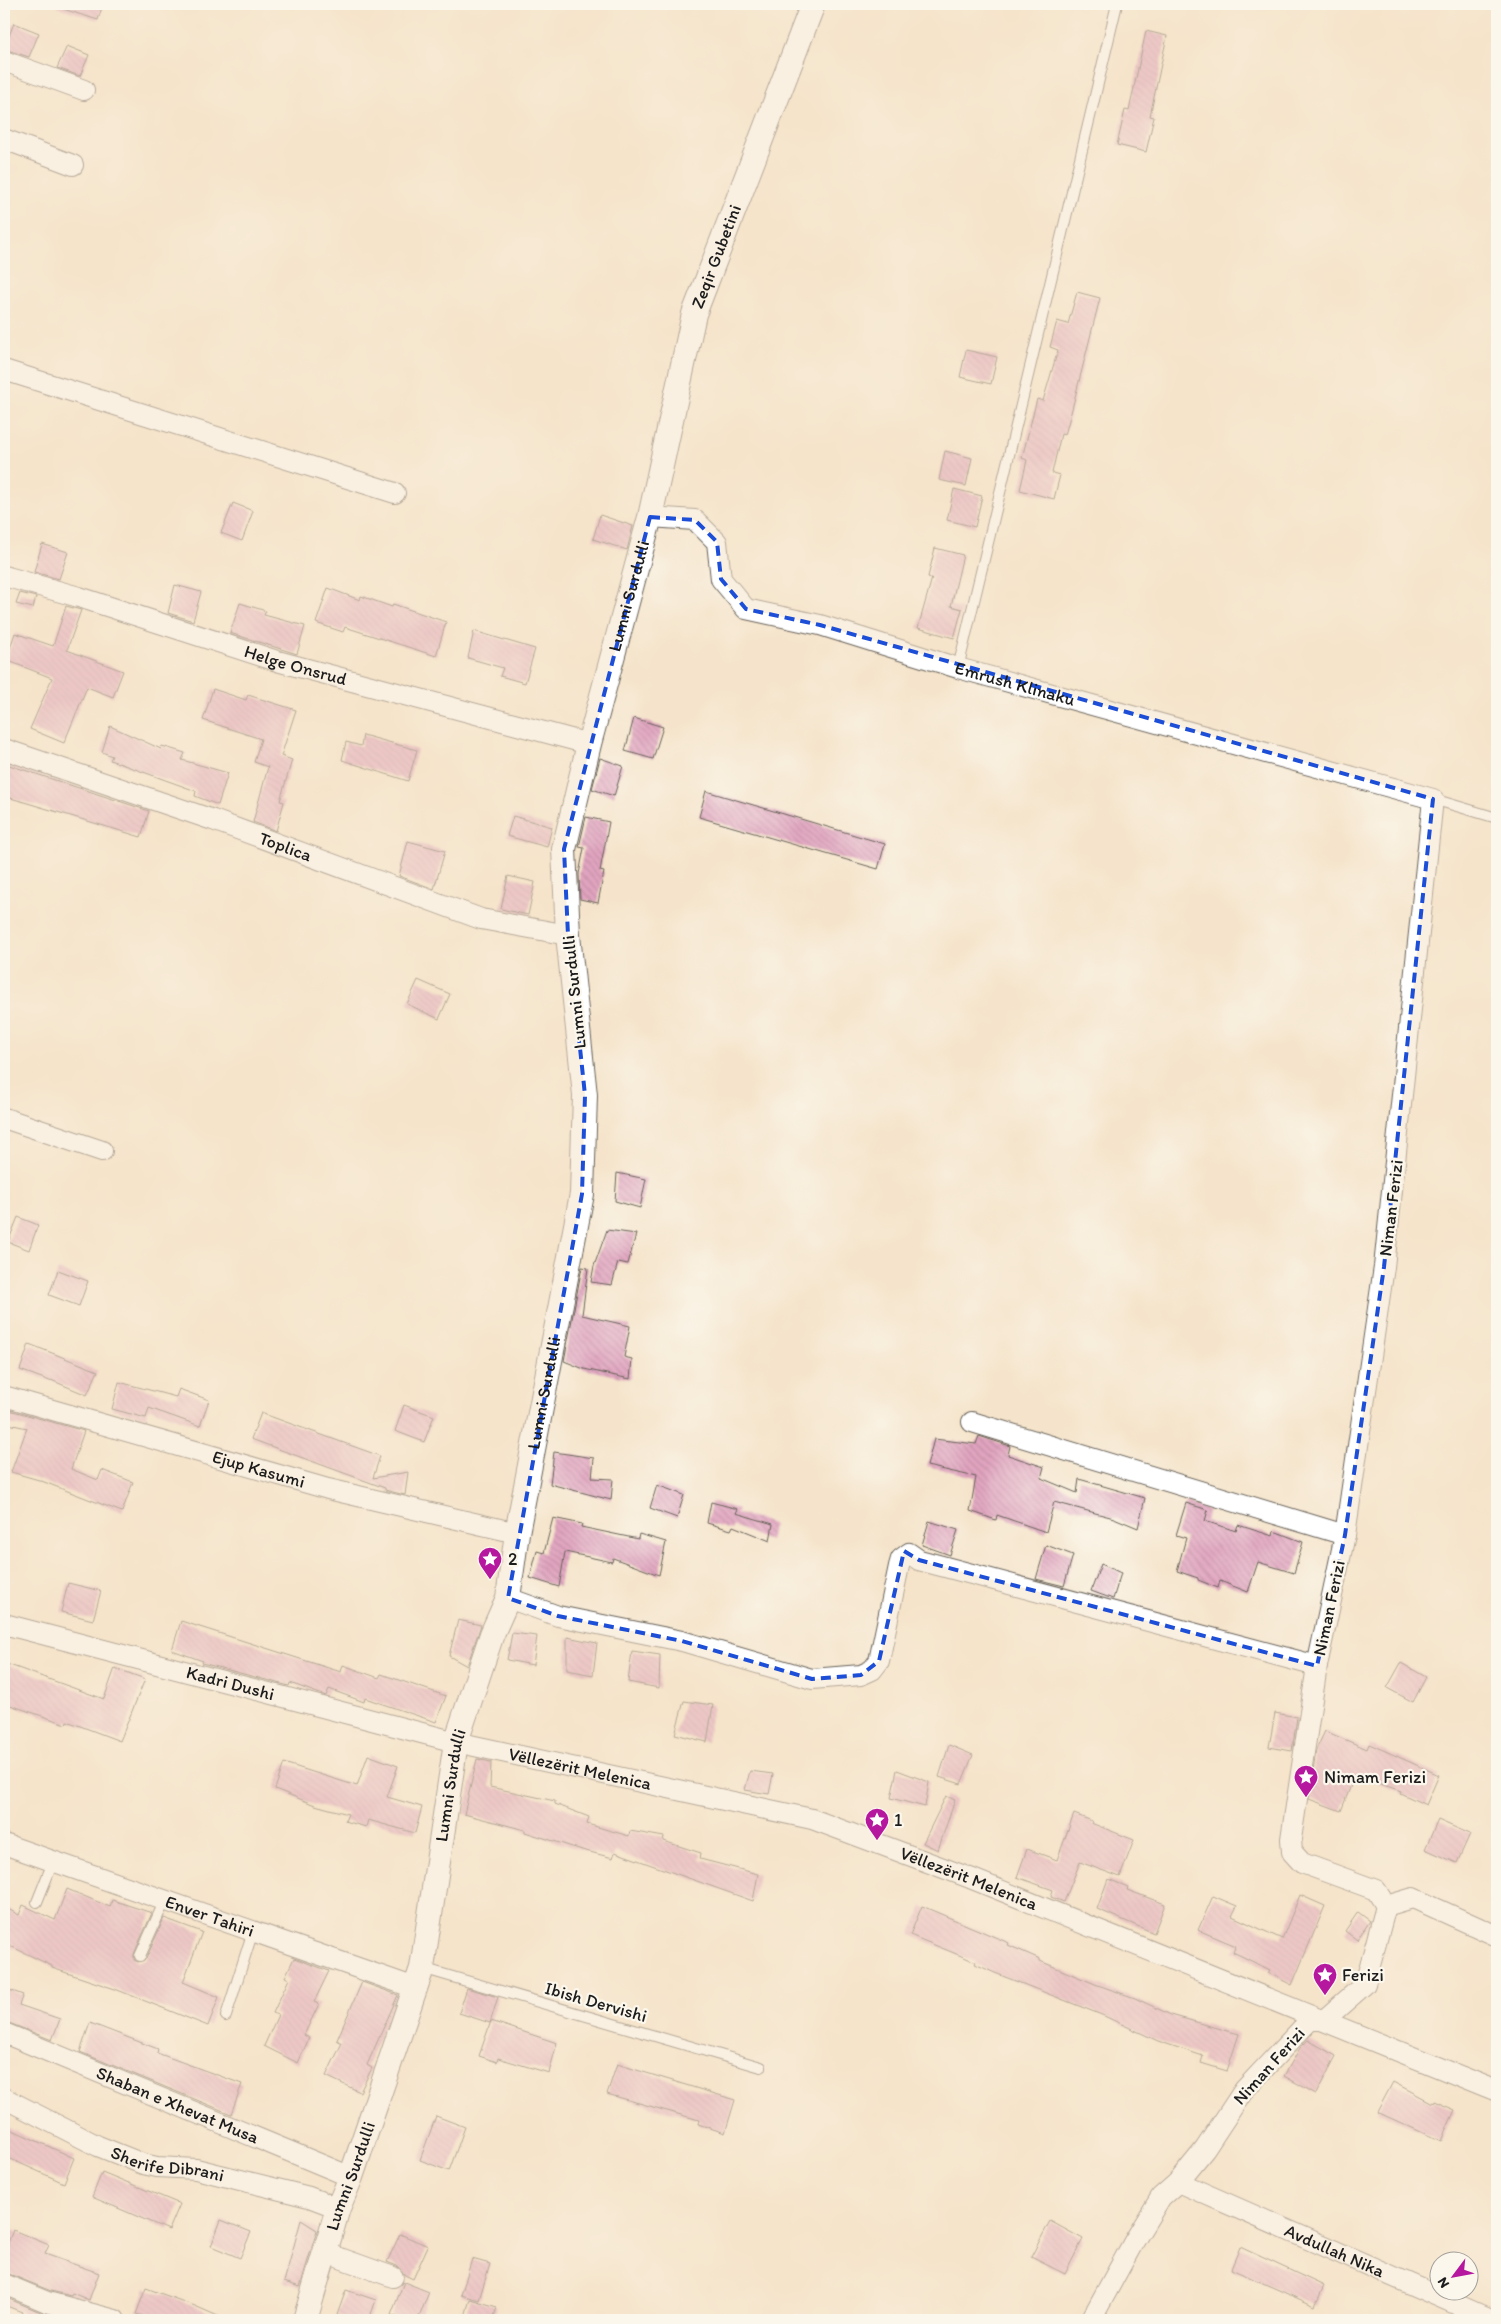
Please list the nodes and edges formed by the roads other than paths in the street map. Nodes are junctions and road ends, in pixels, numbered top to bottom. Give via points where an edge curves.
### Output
1 (813, 4) edge
2 (1117, 4) edge
3 (4, 61) edge
4 (84, 90) dead end
5 (4, 139) edge
6 (73, 165) dead end
7 (4, 370) edge
8 (396, 493) dead end
9 (650, 517) junction
10 (4, 576) edge
11 (958, 668) junction
12 (589, 744) junction
13 (4, 749) edge
14 (1433, 799) junction
15 (1497, 818) edge
16 (568, 935) junction
17 (4, 1118) edge
18 (102, 1151) dead end
19 (4, 1396) edge
20 (972, 1422) dead end
21 (517, 1533) junction
22 (1345, 1535) junction
23 (508, 1598) junction
24 (4, 1624) edge
25 (1317, 1666) junction
26 (456, 1742) junction
27 (4, 1844) edge
28 (53, 1862) junction
29 (165, 1900) junction
30 (37, 1902) dead end
31 (1386, 1906) junction
32 (253, 1931) junction
33 (1497, 1936) edge
34 (140, 1956) dead end
35 (418, 1978) junction
36 (226, 2016) dead end
37 (1324, 2020) junction
38 (4, 2033) edge
39 (761, 2068) dead end
40 (1497, 2091) edge
41 (6, 2099) dead end
42 (351, 2177) junction
43 (1178, 2182) junction
44 (338, 2208) junction
45 (326, 2253) junction
46 (393, 2277) dead end
47 (4, 2284) edge
48 (115, 2320) edge
49 (307, 2320) edge
50 (1091, 2320) edge
51 (1492, 2320) edge

1 - 9 street, Zeqir Gubetini via 694,314
2 - 11 lane
3 - 4 street
5 - 6 street
7 - 8 street
9 - 11 street, Emrush Klinaku via 695,520 717,542 721,579 746,609 820,625
9 - 12 street, Lumni Surdulli
10 - 12 street, Helge Onsrud via 277,661
11 - 14 street, Emrush Klinaku
12 - 16 street, Lumni Surdulli via 564,849
13 - 16 street, Toplica via 213,820 481,919
14 - 15 lane
14 - 22 street, Niman Ferizi via 1392,1205
16 - 21 street, Lumni Surdulli via 585,1095 582,1194
17 - 18 street
19 - 21 street, Ejup Kasumi via 328,1489
20 - 22 street
21 - 23 street, Lumni Surdulli
22 - 25 street, Niman Ferizi
23 - 25 street via 558,1616 682,1641 812,1678 860,1675 872,1670 878,1661 898,1566 909,1553 919,1560
23 - 26 street, Lumni Surdulli via 492,1634
24 - 26 street, Kadri Dushi
25 - 31 street, Niman Ferizi via 1291,1840 1292,1852 1302,1863 1376,1890
26 - 35 street, Lumni Surdulli
26 - 37 street, Vëllezërit Melenica via 812,1819 970,1878
27 - 28 street, Enver Tahiri
28 - 29 street, Enver Tahiri
28 - 30 lane
29 - 32 street, Enver Tahiri
29 - 34 lane
31 - 33 street via 1413,1898
31 - 37 street, Niman Ferizi via 1365,1984
32 - 35 street, Enver Tahiri
32 - 36 lane
35 - 39 lane, Ibish Dervishi
35 - 42 street, Lumni Surdulli
37 - 40 street, Vëllezërit Melenica
37 - 43 street, Niman Ferizi via 1310,2020 1244,2090
38 - 42 street, Shaban e Xhevat Musa
41 - 44 street, Sherife Dibrani via 98,2146 143,2164 196,2169 309,2197
42 - 44 street, Lumni Surdulli
43 - 50 street, Niman Ferizi via 1161,2197
43 - 51 street, Avdullah Nika
44 - 45 street, Lumni Surdulli
45 - 46 street, Lumni Surdulli
45 - 49 street, Lumni Surdulli
47 - 48 street via 46,2302

